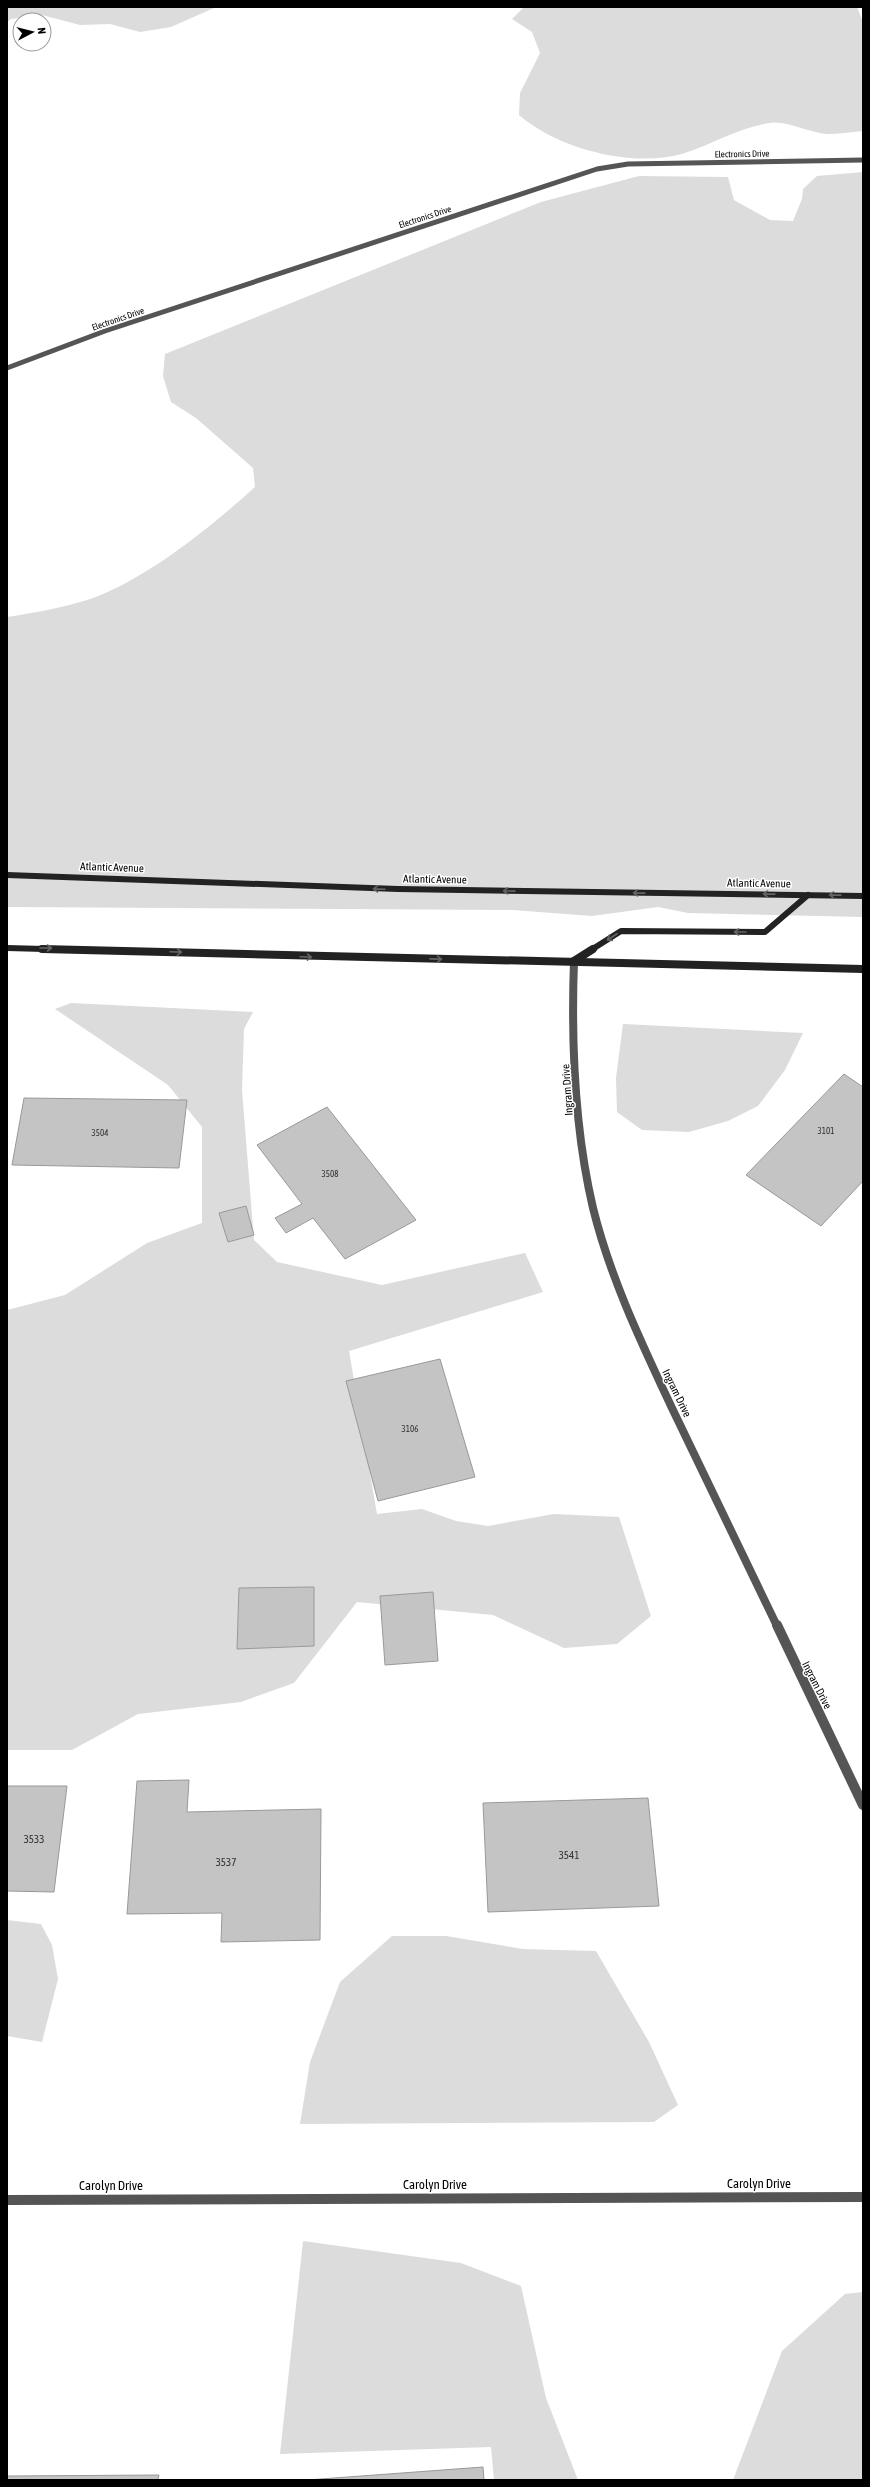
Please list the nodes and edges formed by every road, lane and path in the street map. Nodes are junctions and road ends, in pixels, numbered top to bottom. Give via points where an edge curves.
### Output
1 (863, 160) edge
2 (7, 368) edge
3 (7, 875) edge
4 (808, 895) junction
5 (863, 896) edge
6 (7, 948) edge
7 (574, 961) junction
8 (863, 968) edge
9 (863, 1805) edge
10 (863, 2197) edge
11 (7, 2200) edge

1 - 2 street, Electronics Drive via 628,164 596,169 105,331
4 -> 3 main road, Atlantic Avenue via 398,889
5 -> 4 main road, Atlantic Avenue
4 -> 7 main road via 765,932 621,931
6 -> 7 main road via 337,958
7 - 8 main road
7 - 9 street, Ingram Drive via 577,1091 586,1174 608,1251 648,1357
10 - 11 street, Carolyn Drive

